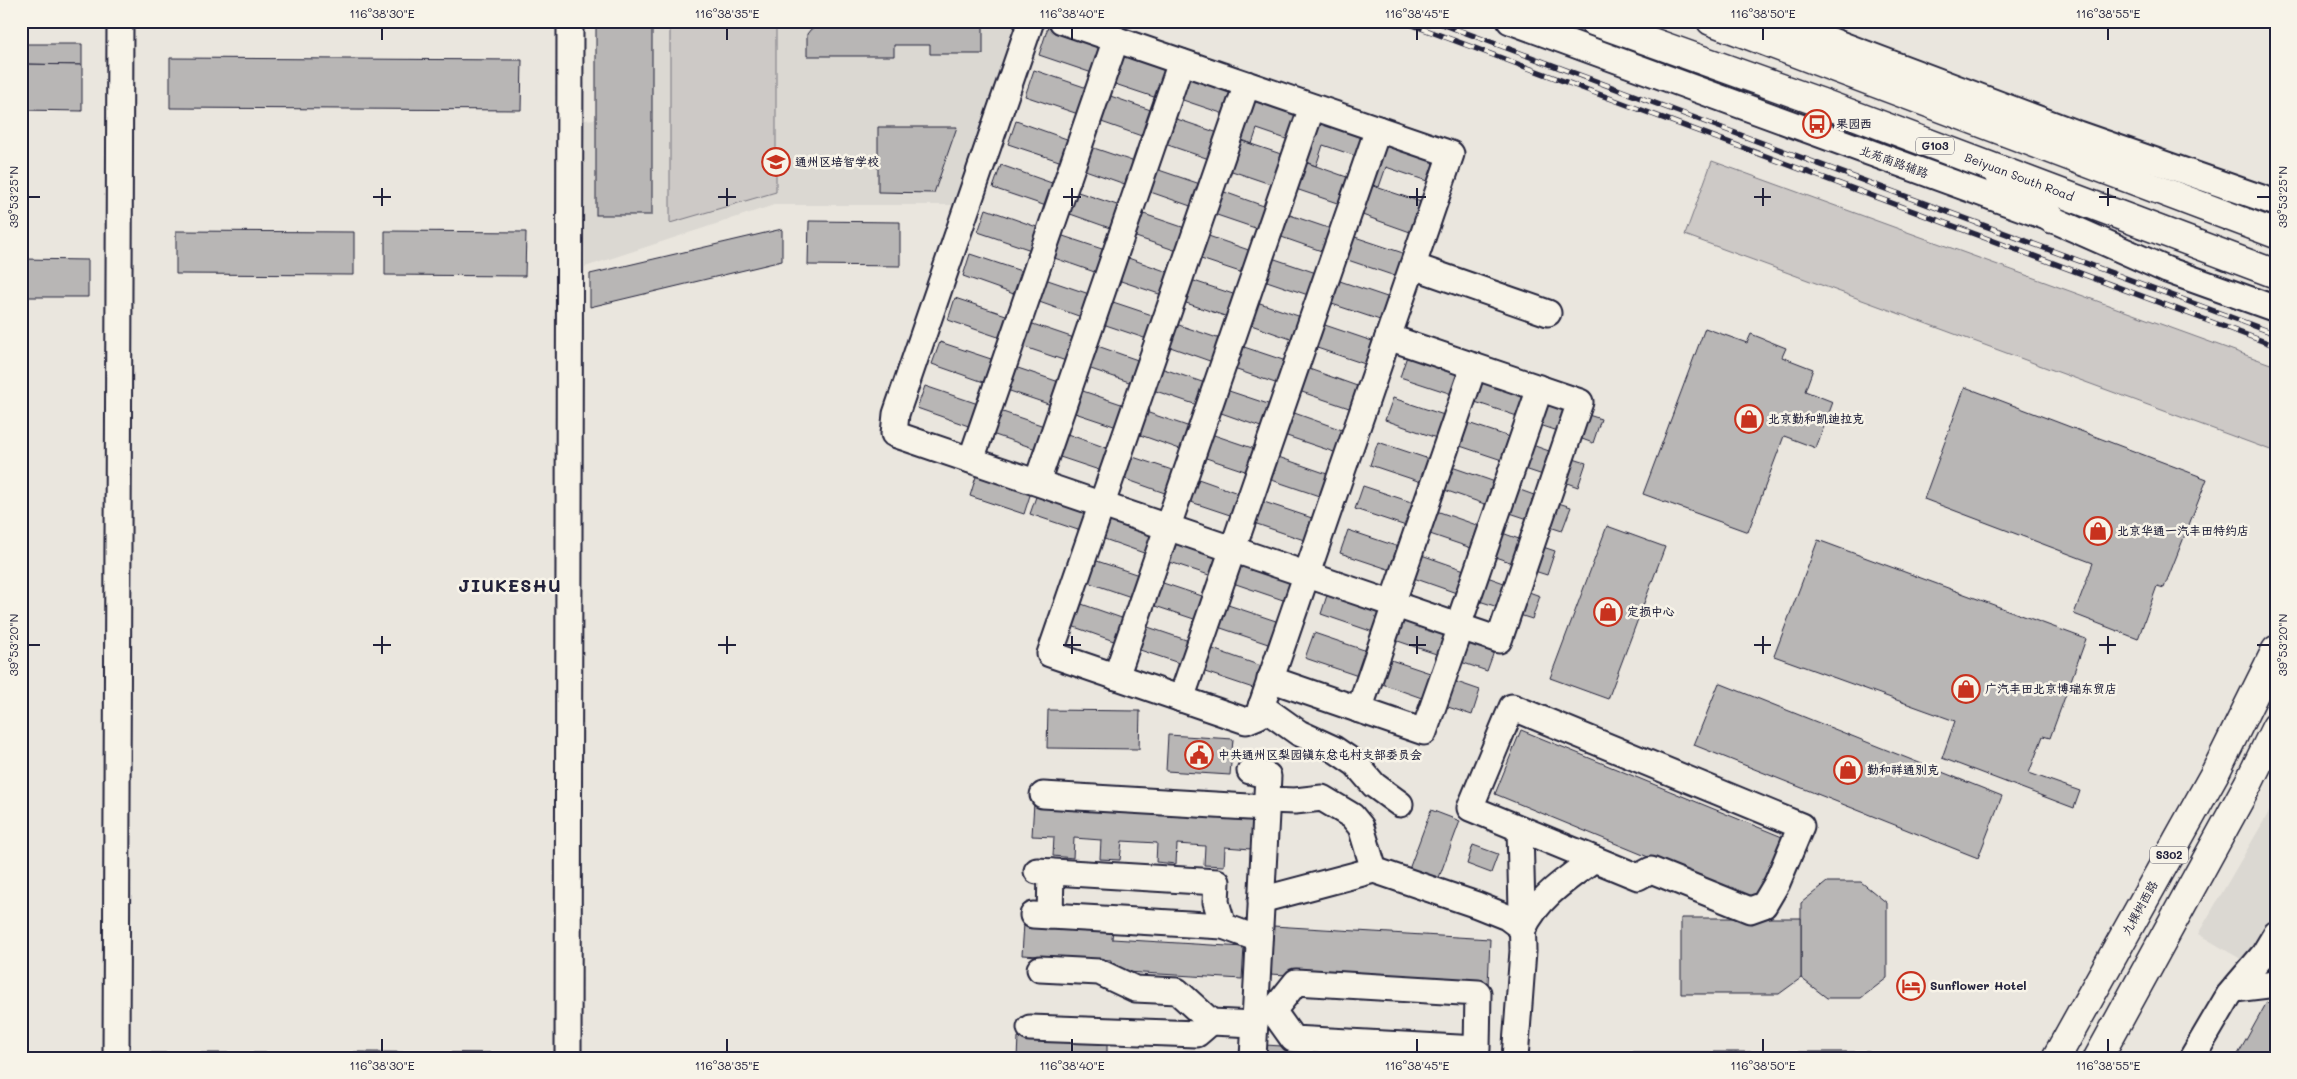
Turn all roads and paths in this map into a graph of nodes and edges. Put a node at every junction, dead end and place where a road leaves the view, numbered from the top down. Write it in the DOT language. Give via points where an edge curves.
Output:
graph roads {
  1 [pos="120,21"];
  2 [pos="570,21"];
  3 [pos="1030,21"];
  4 [pos="1062,21"];
  5 [pos="1510,21"];
  6 [pos="1593,21"];
  7 [pos="1711,21"];
  8 [pos="1779,21"];
  9 [pos="1116,39"];
  10 [pos="1181,62"];
  11 [pos="1246,84"];
  12 [pos="1312,106"];
  13 [pos="1378,129"];
  14 [pos="1980,163"];
  15 [pos="2276,203"];
  16 [pos="2052,219"];
  17 [pos="2276,234"];
  18 [pos="1413,266"];
  19 [pos="2276,274"];
  20 [pos="2276,309"];
  21 [pos="1548,313"];
  22 [pos="1388,337"];
  23 [pos="1474,366"];
  24 [pos="1540,388"];
  25 [pos="971,460"];
  26 [pos="1036,482"];
  27 [pos="1102,505"];
  28 [pos="1168,527"];
  29 [pos="1233,549"];
  30 [pos="1307,574"];
  31 [pos="1394,604"];
  32 [pos="1459,626"];
  33 [pos="2276,650"];
  34 [pos="1116,677"];
  35 [pos="1270,680"];
  36 [pos="1182,699"];
  37 [pos="1261,706"];
  38 [pos="1359,710"];
  39 [pos="2276,727"];
  40 [pos="1250,771"];
  41 [pos="1043,795"];
  42 [pos="1267,804"];
  43 [pos="1400,804"];
  44 [pos="1520,829"];
  45 [pos="1594,859"];
  46 [pos="1374,870"];
  47 [pos="1261,900"];
  48 [pos="1223,926"];
  49 [pos="1523,928"];
  50 [pos="1259,937"];
  51 [pos="2270,944"];
  52 [pos="1040,969"];
  53 [pos="2276,984"];
  54 [pos="2235,989"];
  55 [pos="1261,1015"];
  56 [pos="1210,1022"];
  57 [pos="1030,1028"];
  58 [pos="116,1058"];
  59 [pos="568,1058"];
  60 [pos="1253,1058"];
  61 [pos="1515,1058"];
  62 [pos="2056,1058"];
  63 [pos="2098,1058"];
  64 [pos="2192,1058"];
  1 -- 58 [label="street"];
  2 -- 59 [label="street"];
  3 -- 25 [label="street" via="896,414 894,434"];
  4 -- 9 [label="street"];
  5 -- 16 [label="street, 北苑南路辅路"];
  6 -- 14 [label="main road, Beiyuan South Road / G103"];
  7 -- 17 [label="main road"];
  8 -- 15 [label="street" via="2078,134"];
  9 -- 10 [label="street"];
  9 -- 25 [label="street"];
  10 -- 11 [label="street"];
  10 -- 26 [label="street"];
  11 -- 12 [label="street"];
  11 -- 27 [label="street"];
  12 -- 13 [label="street"];
  12 -- 28 [label="street"];
  13 -- 18 [label="street" via="1451,154"];
  13 -- 29 [label="street"];
  14 -- 16 [label="main road"];
  14 -- 19 [label="main road, Beiyuan South Road / G103"];
  16 -- 20 [label="street, 北苑南路辅路" via="2167,270"];
  18 -- 21 [label="street"];
  18 -- 22 [label="street"];
  22 -- 23 [label="street"];
  22 -- 30 [label="street"];
  23 -- 24 [label="street"];
  23 -- 31 [label="street"];
  24 -- 32 [label="street"];
  24 -- 32 [label="street" via="1580,402 1498,640"];
  25 -- 26 [label="street"];
  26 -- 27 [label="street"];
  27 -- 28 [label="street"];
  27 -- 34 [label="street" via="1050,654"];
  28 -- 29 [label="street"];
  28 -- 34 [label="street"];
  29 -- 30 [label="street"];
  29 -- 36 [label="street"];
  30 -- 31 [label="street"];
  30 -- 35 [label="street"];
  31 -- 32 [label="street"];
  31 -- 38 [label="street"];
  32 -- 38 [label="street" via="1424,732"];
  33 -- 62 [label="main road, 九棵树西路 / S302" via="2216,771"];
  34 -- 36 [label="street"];
  35 -- 37 [label="street"];
  35 -- 38 [label="street"];
  36 -- 37 [label="street" via="1246,721 1258,716"];
  37 -- 43 [label="street" via="1299,733 1334,749 1356,764 1374,785"];
  39 -- 63 [label="main road, S302"];
  40 -- 42 [label="street" via="1268,776"];
  41 -- 42 [label="street"];
  42 -- 46 [label="street" via="1322,798 1352,816 1361,827"];
  42 -- 47 [label="street"];
  44 -- 45 [label="street"];
  44 -- 45 [label="street" via="1470,808 1512,707 1801,826 1764,905 1750,910 1651,870 1638,877"];
  44 -- 49 [label="street"];
  45 -- 49 [label="street" via="1549,893 1531,912"];
  46 -- 47 [label="street"];
  46 -- 49 [label="street" via="1477,905 1507,917"];
  47 -- 50 [label="street"];
  48 -- 48 [label="street" via="1216,902 1217,882 1044,872 1042,915"];
  48 -- 50 [label="street"];
  49 -- 61 [label="street"];
  50 -- 55 [label="street"];
  51 -- 54 [label="street"];
  52 -- 56 [label="street" via="1099,972 1136,989 1178,991"];
  53 -- 54 [label="street"];
  54 -- 64 [label="street"];
  55 -- 55 [label="street" via="1293,1039 1477,1049 1478,993 1296,982"];
  55 -- 56 [label="street"];
  55 -- 60 [label="street"];
  56 -- 57 [label="street" via="1197,1034"];
}
